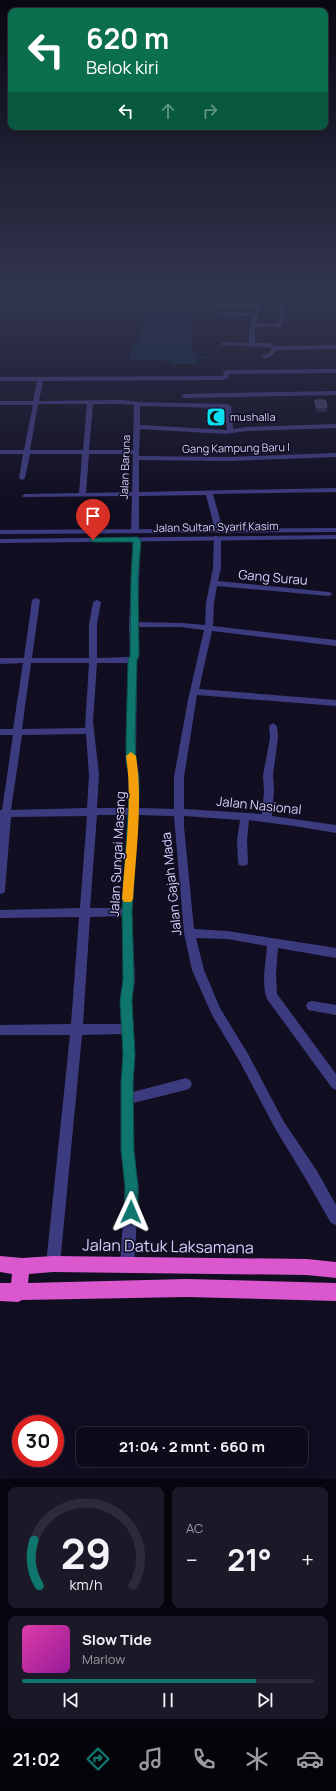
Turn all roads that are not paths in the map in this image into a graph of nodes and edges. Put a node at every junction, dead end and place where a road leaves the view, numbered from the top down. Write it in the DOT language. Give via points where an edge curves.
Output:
graph roads {
  1 [pos="336,371"];
  2 [pos="0,379"];
  3 [pos="40,380"];
  4 [pos="336,393"];
  5 [pos="184,396"];
  6 [pos="90,402"];
  7 [pos="0,403"];
  8 [pos="35,403"];
  9 [pos="137,404"];
  10 [pos="336,426"];
  11 [pos="136,427"];
  12 [pos="230,431"];
  13 [pos="0,452"];
  14 [pos="26,452"];
  15 [pos="85,452"];
  16 [pos="136,455"];
  17 [pos="336,455"];
  18 [pos="22,478"];
  19 [pos="336,490"];
  20 [pos="209,493"];
  21 [pos="134,494"];
  22 [pos="82,495"];
  23 [pos="24,496"];
  24 [pos="336,530"];
  25 [pos="0,532"];
  26 [pos="218,534"];
  27 [pos="136,535"];
  28 [pos="336,538"];
  29 [pos="0,541"];
  30 [pos="214,583"];
  31 [pos="329,594"];
  32 [pos="36,600"];
  33 [pos="96,602"];
  34 [pos="133,624"];
  35 [pos="208,629"];
  36 [pos="336,642"];
  37 [pos="27,660"];
  38 [pos="93,660"];
  39 [pos="133,660"];
  40 [pos="0,661"];
  41 [pos="195,692"];
  42 [pos="336,703"];
  43 [pos="273,726"];
  44 [pos="90,731"];
  45 [pos="0,732"];
  46 [pos="17,732"];
  47 [pos="133,812"];
  48 [pos="179,812"];
  49 [pos="92,813"];
  50 [pos="3,814"];
  51 [pos="245,817"];
  52 [pos="267,819"];
  53 [pos="336,828"];
  54 [pos="243,862"];
  55 [pos="0,890"];
  56 [pos="85,912"];
  57 [pos="127,912"];
  58 [pos="0,914"];
  59 [pos="189,933"];
  60 [pos="273,944"];
  61 [pos="336,953"];
  62 [pos="312,1006"];
  63 [pos="336,1010"];
  64 [pos="75,1029"];
  65 [pos="128,1029"];
  66 [pos="0,1030"];
  67 [pos="186,1084"];
  68 [pos="336,1084"];
  69 [pos="127,1099"];
  70 [pos="336,1218"];
  71 [pos="0,1264"];
  72 [pos="53,1264"];
  73 [pos="22,1266"];
  74 [pos="127,1266"];
  75 [pos="336,1270"];
  76 [pos="0,1292"];
  77 [pos="336,1292"];
  78 [pos="18,1293"];
  1 -- 3 [label="street" via="226,372 227,377 221,378"];
  2 -- 3 [label="street"];
  3 -- 8 [label="street"];
  4 -- 5 [label="street"];
  6 -- 8 [label="street"];
  6 -- 9 [label="street"];
  6 -- 15 [label="street"];
  7 -- 8 [label="street"];
  8 -- 14 [label="street"];
  9 -- 11 [label="street, Jalan Baruna"];
  9 -- 12 [label="street" via="228,406"];
  10 -- 12 [label="street"];
  11 -- 12 [label="street"];
  11 -- 16 [label="street, Jalan Baruna"];
  13 -- 14 [label="street, Gang Kampung Baru I"];
  14 -- 15 [label="street, Gang Kampung Baru I"];
  14 -- 18 [label="street"];
  15 -- 16 [label="street, Gang Kampung Baru I"];
  15 -- 22 [label="street"];
  16 -- 17 [label="street, Gang Kampung Baru I" via="235,459"];
  16 -- 21 [label="street, Jalan Baruna"];
  19 -- 20 [label="street"];
  20 -- 21 [label="street"];
  20 -- 26 [label="street, Jalan Gajah Mada"];
  21 -- 22 [label="street"];
  21 -- 27 [label="street, Jalan Baruna"];
  22 -- 23 [label="street"];
  24 -- 26 [label="street, Jalan Sultan Syarif Kasim"];
  25 -- 27 [label="street, Jalan Sultan Syarif Kasim"];
  26 -- 27 [label="street, Jalan Sultan Syarif Kasim"];
  26 -- 28 [label="street, Jalan Sultan Syarif Kasim"];
  26 -- 30 [label="street, Jalan Gajah Mada"];
  27 -- 29 [label="street, Jalan Sultan Syarif Kasim"];
  27 -- 34 [label="street, Jalan Sungai Masang"];
  30 -- 31 [label="street, Gang Surau"];
  30 -- 35 [label="street, Jalan Gajah Mada"];
  32 -- 37 [label="street"];
  33 -- 38 [label="street"];
  34 -- 35 [label="street" via="181,625"];
  34 -- 39 [label="street, Jalan Sungai Masang"];
  35 -- 36 [label="street"];
  35 -- 41 [label="street, Jalan Gajah Mada"];
  37 -- 38 [label="street"];
  37 -- 40 [label="street"];
  37 -- 46 [label="street"];
  38 -- 39 [label="street"];
  38 -- 44 [label="street"];
  39 -- 47 [label="street, Jalan Sungai Masang"];
  41 -- 42 [label="street"];
  41 -- 48 [label="street, Jalan Gajah Mada" via="179,776"];
  43 -- 52 [label="street"];
  44 -- 46 [label="street"];
  44 -- 49 [label="street" via="94,775"];
  45 -- 46 [label="street"];
  46 -- 50 [label="street"];
  47 -- 48 [label="street, Jalan Nasional"];
  47 -- 49 [label="street, Jalan Nasional"];
  47 -- 57 [label="street, Jalan Sungai Masang"];
  48 -- 51 [label="street, Jalan Nasional"];
  48 -- 59 [label="street, Jalan Gajah Mada" via="181,861"];
  49 -- 50 [label="street, Jalan Nasional"];
  49 -- 56 [label="street"];
  50 -- 55 [label="street"];
  51 -- 52 [label="street, Jalan Nasional"];
  51 -- 54 [label="street"];
  52 -- 53 [label="street, Jalan Nasional"];
  56 -- 57 [label="street"];
  56 -- 58 [label="street"];
  56 -- 64 [label="street"];
  57 -- 65 [label="street, Jalan Sungai Masang"];
  59 -- 60 [label="street" via="227,935"];
  59 -- 70 [label="street, Jalan Gajah Mada" via="198,970 216,1011 280,1126"];
  60 -- 61 [label="street"];
  60 -- 68 [label="street" via="271,995"];
  62 -- 63 [label="street"];
  64 -- 65 [label="street"];
  64 -- 66 [label="street"];
  64 -- 72 [label="street"];
  65 -- 69 [label="street, Jalan Sungai Masang"];
  67 -- 69 [label="street"];
  69 -- 74 [label="street, Jalan Sungai Masang" via="127,1150 132,1187"];
  71 -- 73 [label="highway, Jalan Datuk Laksamana"];
  72 -- 73 [label="highway, Jalan Datuk Laksamana"];
  72 -- 74 [label="highway, Jalan Datuk Laksamana"];
  73 -- 78 [label="highway"];
  74 -- 75 [label="highway, Jalan Datuk Laksamana" via="307,1267"];
  76 -- 78 [label="highway"];
  77 -- 78 [label="highway" via="187,1288"];
}
